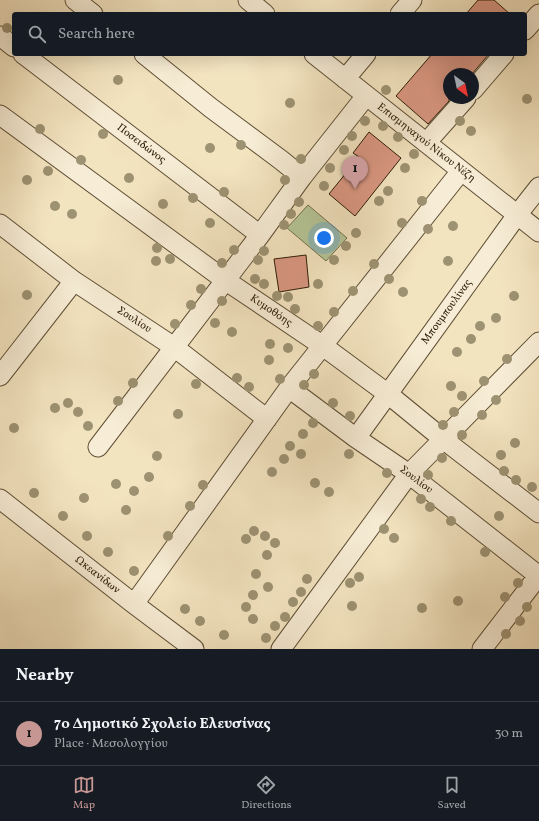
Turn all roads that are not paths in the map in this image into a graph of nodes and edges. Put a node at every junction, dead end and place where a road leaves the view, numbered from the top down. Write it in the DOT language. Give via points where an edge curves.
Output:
graph roads {
  1 [pos="75,0"];
  2 [pos="248,0"];
  3 [pos="412,0"];
  4 [pos="90,12"];
  5 [pos="263,12"];
  6 [pos="402,12"];
  7 [pos="539,14"];
  8 [pos="527,28"];
  9 [pos="0,36"];
  10 [pos="12,45"];
  11 [pos="26,56"];
  12 [pos="146,56"];
  13 [pos="316,56"];
  14 [pos="364,56"];
  15 [pos="502,56"];
  16 [pos="344,79"];
  17 [pos="479,83"];
  18 [pos="366,96"];
  19 [pos="461,104"];
  20 [pos="0,115"];
  21 [pos="426,143"];
  22 [pos="461,171"];
  23 [pos="302,177"];
  24 [pos="539,187"];
  25 [pos="517,215"];
  26 [pos="0,224"];
  27 [pos="539,232"];
  28 [pos="260,235"];
  29 [pos="226,280"];
  30 [pos="74,281"];
  31 [pos="539,342"];
  32 [pos="323,346"];
  33 [pos="174,347"];
  34 [pos="0,376"];
  35 [pos="289,388"];
  36 [pos="388,394"];
  37 [pos="267,419"];
  38 [pos="356,438"];
  39 [pos="443,439"];
  40 [pos="98,447"];
  41 [pos="409,474"];
  42 [pos="0,499"];
  43 [pos="539,513"];
  44 [pos="539,576"];
  45 [pos="134,604"];
  46 [pos="194,649"];
  47 [pos="281,649"];
  48 [pos="482,649"];
  1 -- 4 [label="street"];
  2 -- 5 [label="street"];
  3 -- 6 [label="street"];
  7 -- 8 [label="street"];
  9 -- 10 [label="street"];
  11 -- 28 [label="street, Ποσειδώνος"];
  12 -- 23 [label="street"];
  13 -- 16 [label="street, Επισμηναγού Νίκου Νέζη"];
  14 -- 16 [label="street"];
  15 -- 17 [label="street"];
  16 -- 18 [label="street, Επισμηναγού Νίκου Νέζη"];
  18 -- 21 [label="street, Επισμηναγού Νίκου Νέζη"];
  18 -- 23 [label="street"];
  19 -- 21 [label="street"];
  20 -- 29 [label="street, Κυμοθόης"];
  21 -- 22 [label="street, Επισμηναγού Νίκου Νέζη"];
  22 -- 25 [label="street, Επισμηναγού Νίκου Νέζη"];
  22 -- 32 [label="street"];
  23 -- 28 [label="street"];
  24 -- 25 [label="street, Μπουμπουλίνας"];
  25 -- 27 [label="street, Επισμηναγού Νίκου Νέζη"];
  25 -- 36 [label="street, Μπουμπουλίνας"];
  26 -- 30 [label="street, Σουλίου"];
  28 -- 29 [label="street"];
  29 -- 32 [label="street, Κυμοθόης"];
  29 -- 33 [label="street"];
  30 -- 33 [label="street, Σουλίου"];
  30 -- 34 [label="street"];
  31 -- 39 [label="street"];
  32 -- 35 [label="street"];
  32 -- 36 [label="street, Κυμοθόης"];
  33 -- 37 [label="street, Σουλίου"];
  33 -- 40 [label="street"];
  35 -- 37 [label="street"];
  35 -- 38 [label="street, Σουλίου"];
  36 -- 38 [label="street, Μπουμπουλίνας"];
  36 -- 39 [label="street, Κυμοθόης"];
  37 -- 45 [label="street"];
  38 -- 41 [label="street, Σουλίου"];
  39 -- 41 [label="street"];
  39 -- 43 [label="street, Κυμοθόης"];
  41 -- 44 [label="street, Σουλίου"];
  41 -- 47 [label="street"];
  42 -- 45 [label="street, Ωκεανίδων"];
  44 -- 48 [label="street"];
  45 -- 46 [label="street, Ωκεανίδων"];
}
